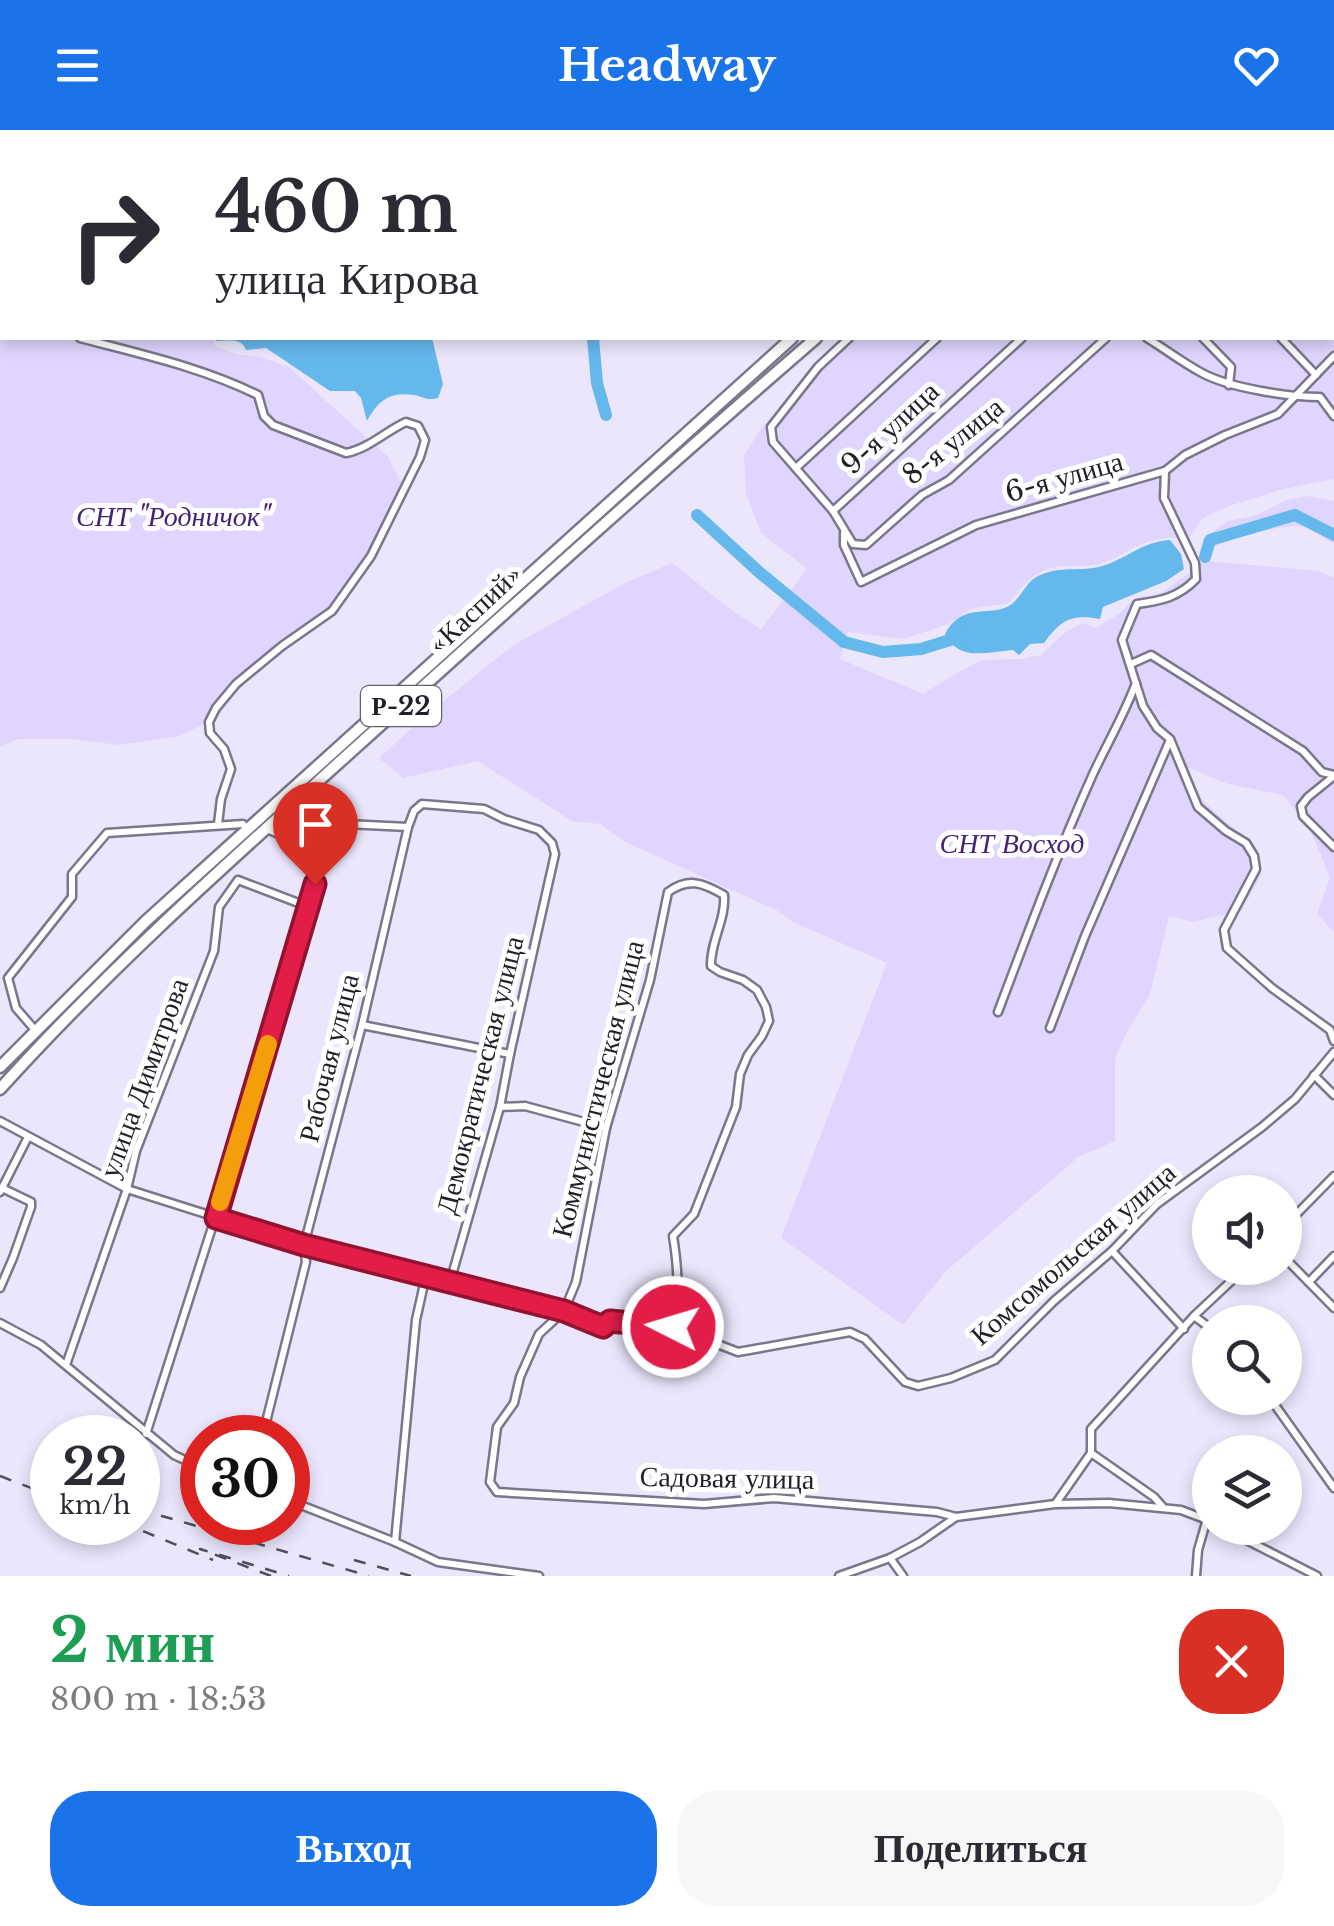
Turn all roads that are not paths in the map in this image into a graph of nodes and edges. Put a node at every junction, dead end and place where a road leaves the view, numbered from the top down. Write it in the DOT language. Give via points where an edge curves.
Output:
graph roads {
  1 [pos="88,340"];
  2 [pos="790,340"];
  3 [pos="814,340"];
  4 [pos="847,340"];
  5 [pos="935,340"];
  6 [pos="1020,340"];
  7 [pos="1104,340"];
  8 [pos="1151,340"];
  9 [pos="1206,340"];
  10 [pos="1283,340"];
  11 [pos="1334,356"];
  12 [pos="1316,375"];
  13 [pos="1229,384"];
  14 [pos="1296,397"];
  15 [pos="1334,416"];
  16 [pos="796,468"];
  17 [pos="1165,471"];
  18 [pos="833,511"];
  19 [pos="844,532"];
  20 [pos="1130,664"];
  21 [pos="1136,682"];
  22 [pos="1170,739"];
  23 [pos="1334,776"];
  24 [pos="218,824"];
  25 [pos="253,825"];
  26 [pos="338,826"];
  27 [pos="408,828"];
  28 [pos="1334,847"];
  29 [pos="309,907"];
  30 [pos="998,1012"];
  31 [pos="362,1026"];
  32 [pos="1050,1028"];
  33 [pos="35,1030"];
  34 [pos="1334,1041"];
  35 [pos="1334,1052"];
  36 [pos="510,1054"];
  37 [pos="0,1067"];
  38 [pos="1314,1075"];
  39 [pos="0,1089"];
  40 [pos="1334,1096"];
  41 [pos="500,1107"];
  42 [pos="0,1121"];
  43 [pos="606,1128"];
  44 [pos="28,1137"];
  45 [pos="1334,1176"];
  46 [pos="127,1189"];
  47 [pos="1,1190"];
  48 [pos="1302,1209"];
  49 [pos="216,1218"];
  50 [pos="304,1245"];
  51 [pos="1112,1251"];
  52 [pos="1334,1256"];
  53 [pos="1302,1274"];
  54 [pos="426,1275"];
  55 [pos="450,1282"];
  56 [pos="1310,1282"];
  57 [pos="1227,1285"];
  58 [pos="0,1288"];
  59 [pos="1206,1305"];
  60 [pos="1334,1308"];
  61 [pos="564,1311"];
  62 [pos="1192,1319"];
  63 [pos="0,1323"];
  64 [pos="673,1327"];
  65 [pos="1184,1329"];
  66 [pos="66,1365"];
  67 [pos="124,1415"];
  68 [pos="152,1415"];
  69 [pos="268,1415"];
  70 [pos="1282,1415"];
  71 [pos="1091,1453"];
  72 [pos="1334,1488"];
  73 [pos="496,1492"];
  74 [pos="1055,1504"];
  75 [pos="1163,1506"];
  76 [pos="310,1509"];
  77 [pos="1192,1514"];
  78 [pos="956,1517"];
  79 [pos="395,1542"];
  80 [pos="1200,1545"];
  81 [pos="1256,1545"];
  82 [pos="890,1558"];
  83 [pos="540,1576"];
  84 [pos="839,1576"];
  85 [pos="903,1576"];
  86 [pos="1196,1576"];
  87 [pos="1317,1576"];
  1 -- 24 [label="street" via="236,384 258,395 273,426 346,453 406,422 418,426 426,440 371,556 332,611 236,684 216,708 210,733 231,768"];
  2 -- 25 [label="highway, «Каспий» / Р-22"];
  3 -- 25 [label="highway, «Каспий» / Р-22"];
  4 -- 16 [label="street" via="771,427 772,442"];
  5 -- 16 [label="street"];
  6 -- 18 [label="street, 9-я улица"];
  7 -- 19 [label="street, 8-я улица" via="866,545 853,544"];
  8 -- 13 [label="street"];
  9 -- 13 [label="street" via="1231,367"];
  10 -- 12 [label="street"];
  11 -- 12 [label="street, 6-я улица"];
  12 -- 14 [label="street, 6-я улица"];
  13 -- 14 [label="street"];
  14 -- 15 [label="street" via="1320,397"];
  14 -- 17 [label="street, 6-я улица" via="1278,414 1185,455"];
  16 -- 18 [label="street"];
  17 -- 19 [label="street, 6-я улица" via="976,525 861,582"];
  17 -- 20 [label="street" via="1164,498 1198,572 1185,591 1137,604 1122,640"];
  18 -- 19 [label="street"];
  20 -- 21 [label="street"];
  20 -- 23 [label="street" via="1150,655"];
  21 -- 22 [label="street" via="1157,728"];
  21 -- 30 [label="street"];
  22 -- 32 [label="street"];
  22 -- 34 [label="street" via="1198,807 1254,856 1256,869 1224,930 1227,948 1330,1030"];
  23 -- 28 [label="street" via="1301,806"];
  24 -- 25 [label="street"];
  24 -- 33 [label="street" via="107,833 72,874 72,897 62,912 8,978 16,1008"];
  25 -- 26 [label="street" via="283,836"];
  25 -- 33 [label="highway, «Каспий» / Р-22"];
  25 -- 39 [label="highway, «Каспий» / Р-22"];
  26 -- 27 [label="street"];
  26 -- 29 [label="street"];
  27 -- 31 [label="street, Рабочая улица"];
  27 -- 36 [label="street, Демократическая улица" via="422,804 484,809 539,830 552,842 551,878"];
  29 -- 46 [label="street, улица Димитрова" via="238,880 219,907 214,951"];
  29 -- 49 [label="street"];
  31 -- 36 [label="street"];
  31 -- 50 [label="street, Рабочая улица"];
  33 -- 37 [label="highway, «Каспий» / Р-22"];
  35 -- 38 [label="street, Комсомольская улица"];
  36 -- 41 [label="street, Демократическая улица"];
  38 -- 40 [label="street"];
  38 -- 51 [label="street, Комсомольская улица" via="1295,1100 1158,1204"];
  41 -- 43 [label="street" via="524,1106"];
  41 -- 55 [label="street, Демократическая улица"];
  42 -- 44 [label="street"];
  43 -- 61 [label="street, Коммунистическая улица" via="576,1282"];
  43 -- 64 [label="street, Коммунистическая улица" via="668,892 690,882 706,884 724,895 725,907 711,966 758,990 768,1021 740,1074 736,1107 694,1214 673,1236"];
  44 -- 46 [label="street"];
  44 -- 47 [label="street"];
  45 -- 48 [label="street"];
  46 -- 49 [label="street"];
  46 -- 66 [label="street, улица Димитрова"];
  47 -- 58 [label="street" via="24,1196 31,1207"];
  49 -- 50 [label="street"];
  49 -- 68 [label="street"];
  50 -- 54 [label="street"];
  50 -- 69 [label="street, Рабочая улица" via="306,1262"];
  51 -- 64 [label="street, Комсомольская улица" via="994,1360 918,1386 850,1332 738,1352"];
  51 -- 65 [label="street"];
  52 -- 56 [label="street"];
  53 -- 56 [label="street"];
  54 -- 55 [label="street"];
  54 -- 79 [label="street"];
  55 -- 61 [label="street"];
  56 -- 60 [label="street"];
  57 -- 59 [label="street"];
  61 -- 64 [label="street" via="603,1327 610,1321"];
  61 -- 73 [label="street, Коммунистическая улица" via="539,1334 514,1403 497,1427 490,1482"];
  62 -- 65 [label="street"];
  63 -- 66 [label="street"];
  65 -- 71 [label="street" via="1091,1429"];
  66 -- 67 [label="street"];
  70 -- 72 [label="street"];
  71 -- 74 [label="street"];
  71 -- 75 [label="street"];
  73 -- 78 [label="street, Садовая улица" via="704,1504 774,1498"];
  74 -- 75 [label="street"];
  74 -- 78 [label="street"];
  75 -- 77 [label="street"];
  76 -- 79 [label="street"];
  78 -- 82 [label="street"];
  79 -- 83 [label="street" via="438,1562"];
  80 -- 86 [label="street"];
  81 -- 87 [label="street"];
  82 -- 84 [label="street"];
  82 -- 85 [label="street"];
}
